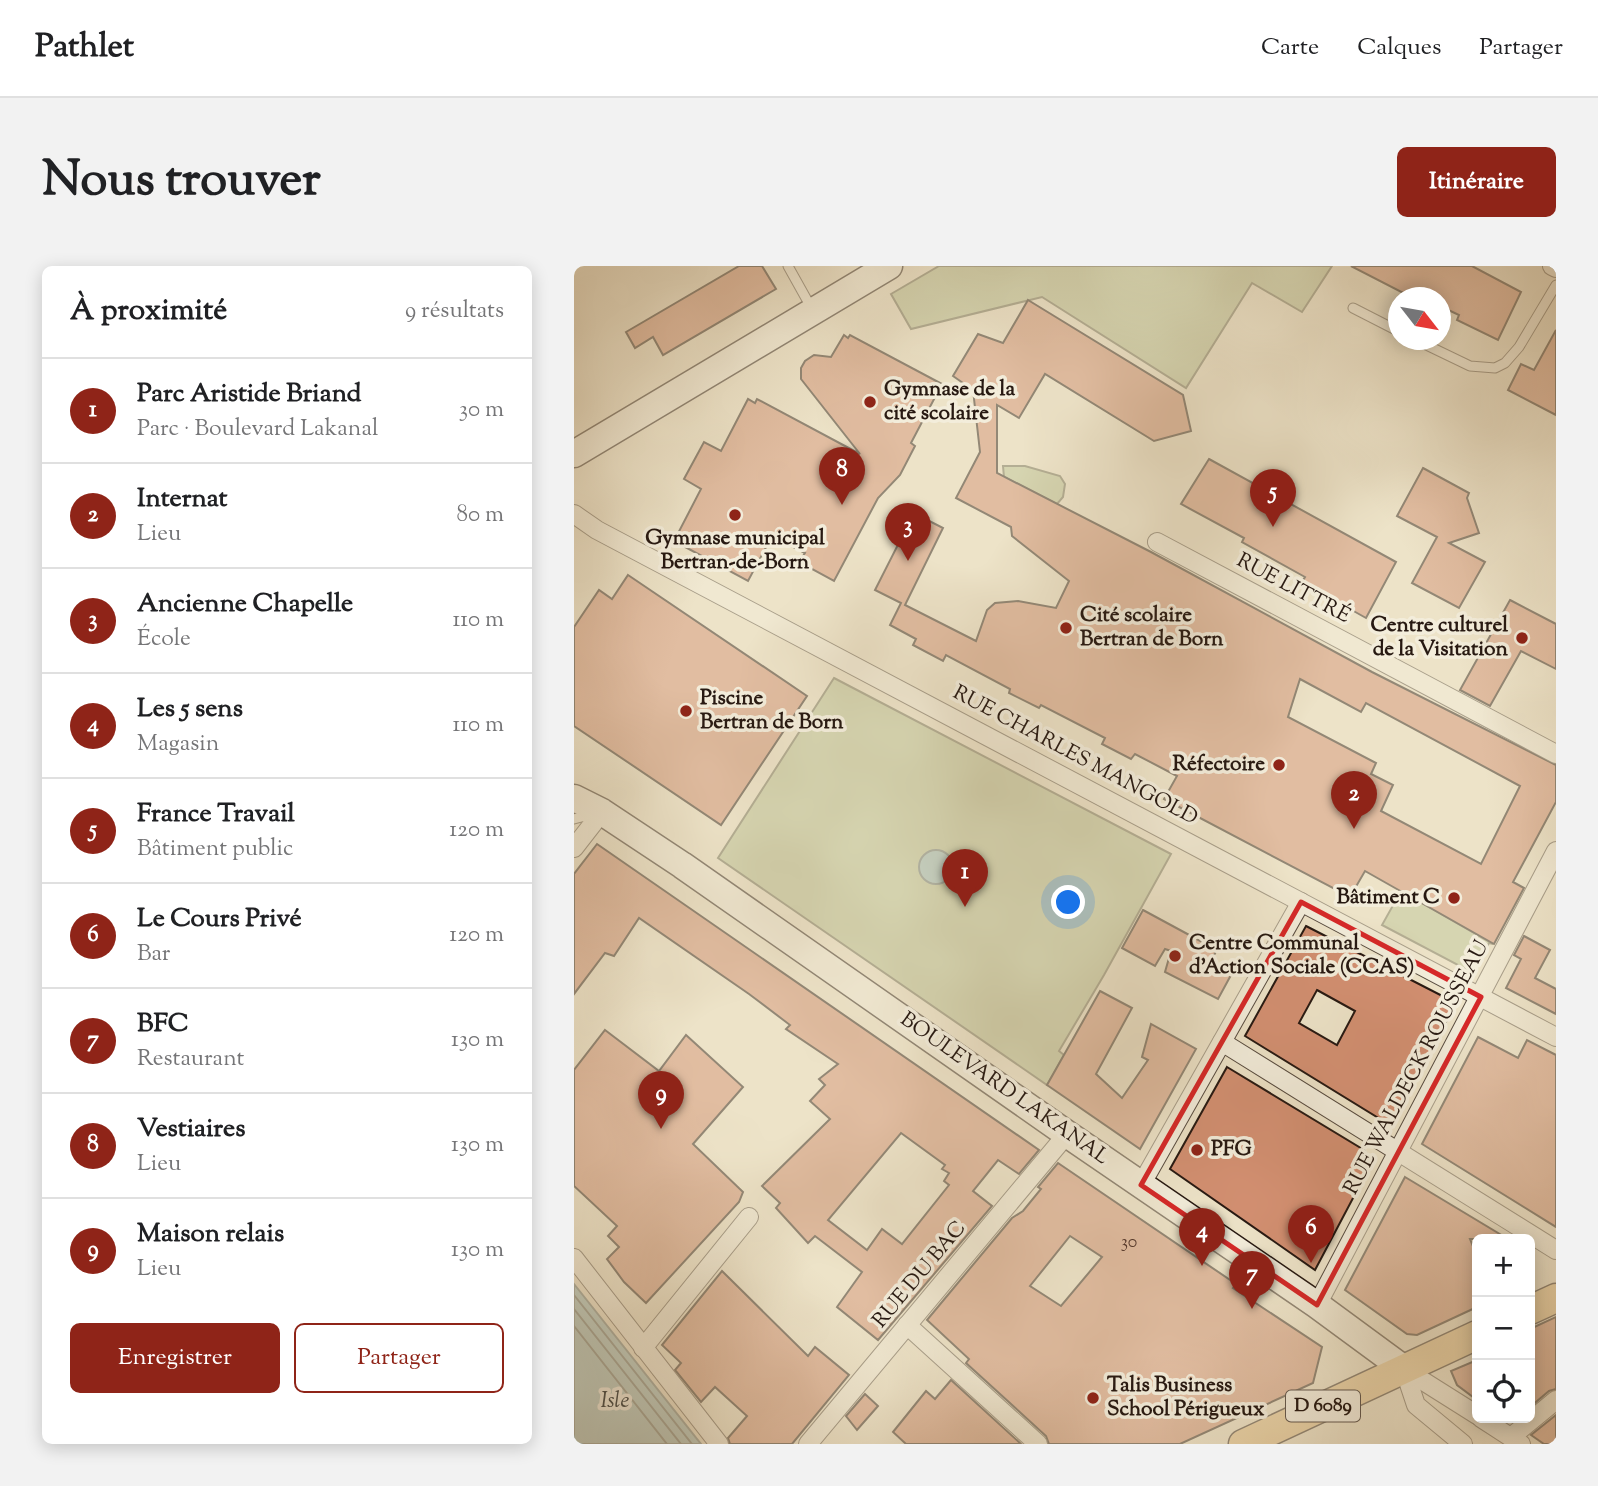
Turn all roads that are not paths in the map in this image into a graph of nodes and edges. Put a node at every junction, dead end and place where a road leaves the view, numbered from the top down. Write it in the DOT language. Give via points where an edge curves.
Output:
graph roads {
  1 [pos="788,266"];
  2 [pos="888,266"];
  3 [pos="1556,285"];
  4 [pos="1353,308"];
  5 [pos="813,310"];
  6 [pos="1388,326"];
  7 [pos="1437,350"];
  8 [pos="574,454"];
  9 [pos="574,514"];
  10 [pos="1157,542"];
  11 [pos="1556,754"];
  12 [pos="574,782"];
  13 [pos="574,798"];
  14 [pos="602,812"];
  15 [pos="574,819"];
  16 [pos="574,848"];
  17 [pos="1556,851"];
  18 [pos="1301,902"];
  19 [pos="1481,997"];
  20 [pos="1556,1037"];
  21 [pos="1222,1042"];
  22 [pos="1067,1134"];
  23 [pos="1398,1152"];
  24 [pos="1141,1185"];
  25 [pos="749,1217"];
  26 [pos="1556,1250"];
  27 [pos="574,1258"];
  28 [pos="1556,1298"];
  29 [pos="1317,1305"];
  30 [pos="1535,1308"];
  31 [pos="907,1325"];
  32 [pos="1472,1337"];
  33 [pos="643,1348"];
  34 [pos="1404,1369"];
  35 [pos="1556,1400"];
  36 [pos="1472,1412"];
  37 [pos="1489,1423"];
  38 [pos="1516,1441"];
  39 [pos="719,1444"];
  40 [pos="808,1444"];
  41 [pos="1038,1444"];
  42 [pos="1243,1444"];
  43 [pos="1464,1444"];
  1 -- 5 [label="lane"];
  2 -- 5 [label="main road"];
  3 -- 7 [label="lane" via="1506,363 1495,368 1470,366"];
  4 -- 6 [label="lane"];
  5 -- 8 [label="main road"];
  9 -- 18 [label="street, RUE CHARLES MANGOLD"];
  10 -- 11 [label="street, RUE LITTRÉ"];
  12 -- 14 [label="main road, BOULEVARD LAKANAL"];
  13 -- 14 [label="main road, BOULEVARD LAKANAL"];
  14 -- 15 [label="lane"];
  14 -- 16 [label="street"];
  14 -- 22 [label="main road, BOULEVARD LAKANAL"];
  17 -- 19 [label="street, RUE WALDECK ROUSSEAU"];
  18 -- 19 [label="street, RUE CHARLES MANGOLD"];
  18 -- 21 [label="street"];
  19 -- 20 [label="street, RUE CHARLES MANGOLD"];
  19 -- 23 [label="street, RUE WALDECK ROUSSEAU"];
  21 -- 23 [label="street"];
  21 -- 24 [label="street"];
  22 -- 24 [label="main road, BOULEVARD LAKANAL"];
  22 -- 31 [label="street, RUE DU BAC"];
  23 -- 26 [label="street"];
  23 -- 29 [label="street, RUE WALDECK ROUSSEAU"];
  24 -- 29 [label="main road, BOULEVARD LAKANAL"];
  25 -- 33 [label="street"];
  27 -- 33 [label="street"];
  28 -- 30 [label="main road"];
  29 -- 34 [label="main road, BOULEVARD LAKANAL"];
  31 -- 40 [label="street, RUE DU BAC"];
  31 -- 41 [label="street"];
  32 -- 34 [label="main road, D 6089"];
  33 -- 39 [label="street"];
  34 -- 36 [label="street"];
  34 -- 42 [label="main road, D 6089"];
  34 -- 43 [label="street" via="1416,1405"];
  35 -- 38 [label="street"];
  37 -- 38 [label="street"];
}
